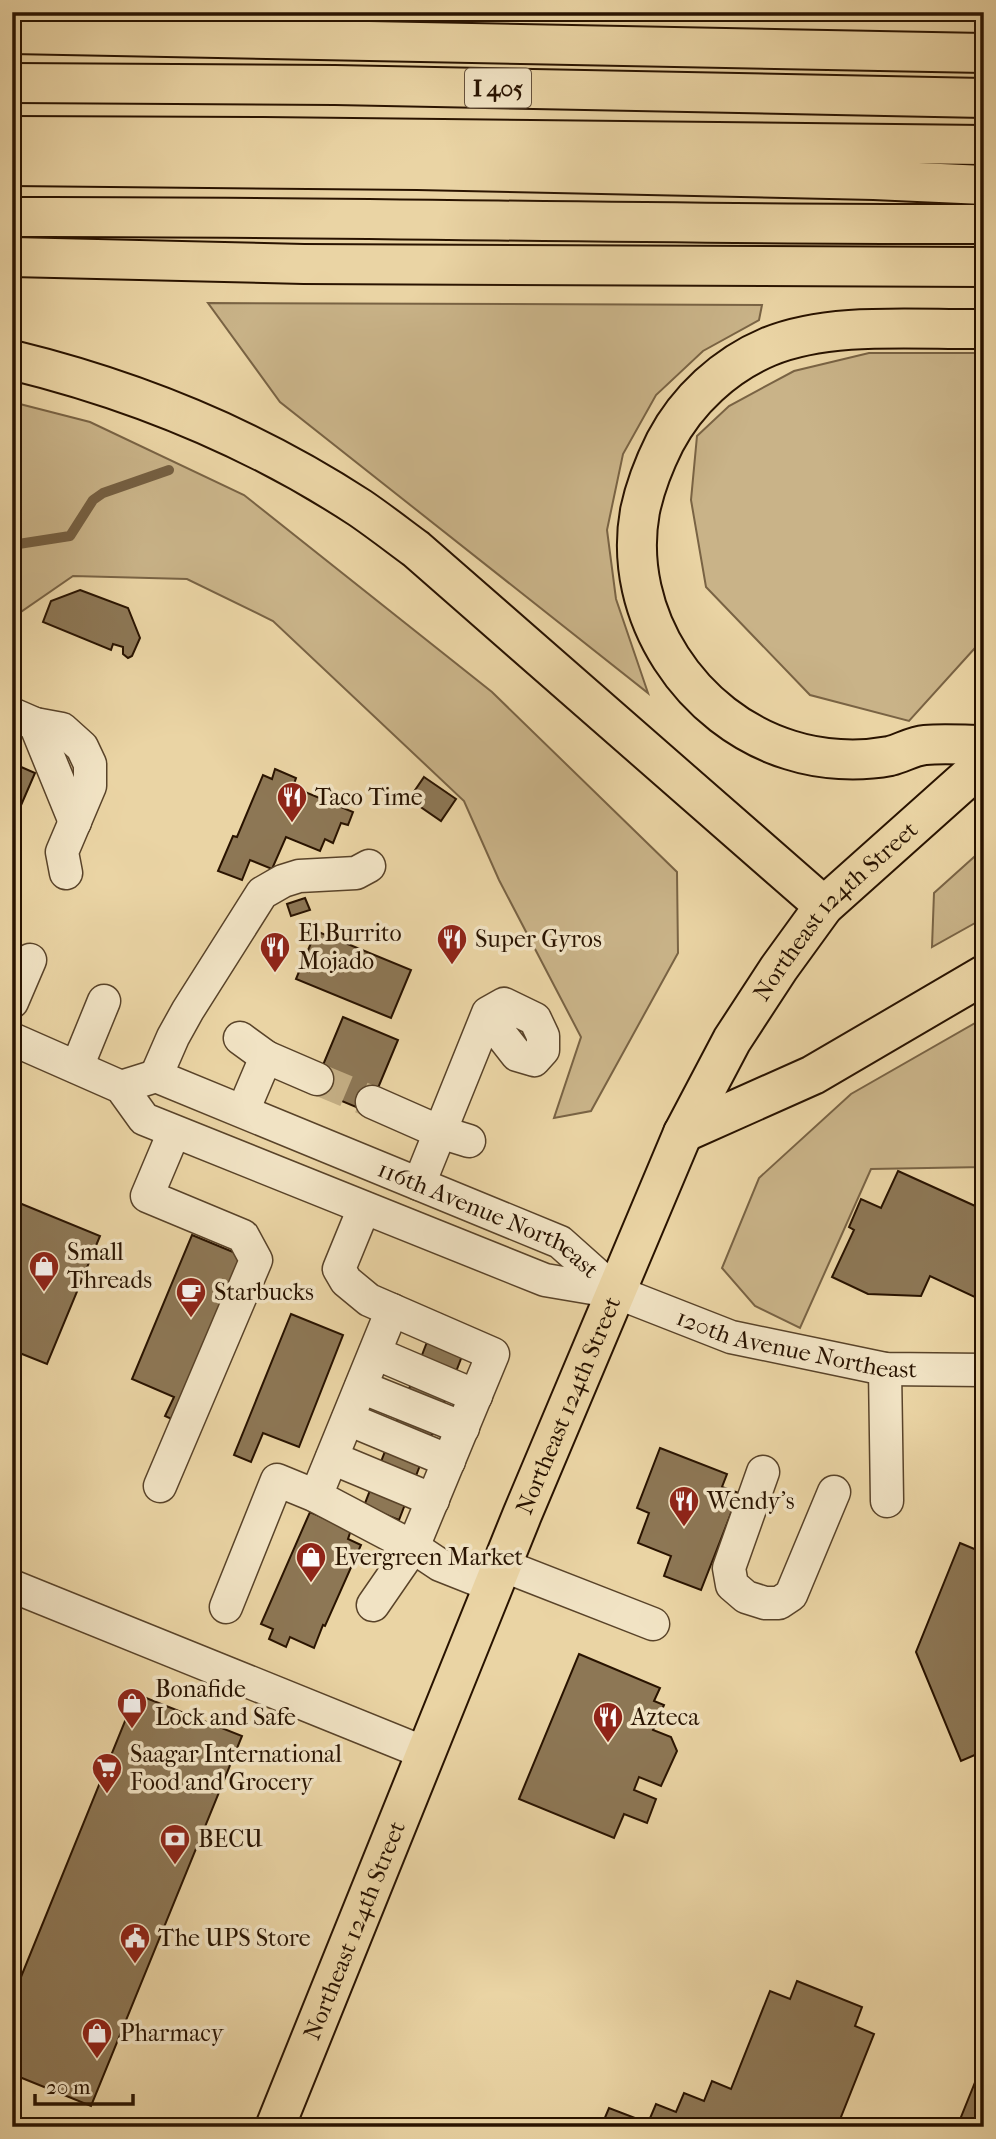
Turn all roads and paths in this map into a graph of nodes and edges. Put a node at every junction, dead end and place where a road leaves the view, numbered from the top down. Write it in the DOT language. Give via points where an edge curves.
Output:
graph roads {
  1 [pos="12,34"];
  2 [pos="984,53"];
  3 [pos="12,83"];
  4 [pos="984,98"];
  5 [pos="12,136"];
  6 [pos="984,145"];
  7 [pos="12,166"];
  8 [pos="984,185"];
  9 [pos="12,217"];
  10 [pos="984,223"];
  11 [pos="12,257"];
  12 [pos="984,267"];
  13 [pos="984,329"];
  14 [pos="12,360"];
  15 [pos="24,719"];
  16 [pos="984,746"];
  17 [pos="984,763"];
  18 [pos="369,866"];
  19 [pos="66,873"];
  20 [pos="824,905"];
  21 [pos="30,960"];
  22 [pos="984,975"];
  23 [pos="104,1001"];
  24 [pos="12,1002"];
  25 [pos="485,1020"];
  26 [pos="240,1038"];
  27 [pos="12,1039"];
  28 [pos="266,1057"];
  29 [pos="77,1068"];
  30 [pos="156,1076"];
  31 [pos="317,1079"];
  32 [pos="121,1087"];
  33 [pos="372,1102"];
  34 [pos="243,1111"];
  35 [pos="174,1132"];
  36 [pos="683,1133"];
  37 [pos="454,1137"];
  38 [pos="419,1184"];
  39 [pos="364,1208"];
  40 [pos="616,1292"];
  41 [pos="392,1310"];
  42 [pos="375,1353"];
  43 [pos="885,1369"];
  44 [pos="984,1370"];
  45 [pos="361,1387"];
  46 [pos="476,1396"];
  47 [pos="348,1419"];
  48 [pos="463,1428"];
  49 [pos="332,1458"];
  50 [pos="449,1461"];
  51 [pos="764,1472"];
  52 [pos="160,1486"];
  53 [pos="834,1492"];
  54 [pos="316,1496"];
  55 [pos="433,1500"];
  56 [pos="887,1501"];
  57 [pos="414,1547"];
  58 [pos="498,1576"];
  59 [pos="12,1586"];
  60 [pos="373,1605"];
  61 [pos="226,1607"];
  62 [pos="653,1624"];
  63 [pos="425,1753"];
  64 [pos="275,2127"];
  1 -- 2 [label="main road, I 405"];
  3 -- 4 [label="main road, I 405"];
  5 -- 6 [label="main road"];
  7 -- 8 [label="main road" via="431,170"];
  9 -- 10 [label="main road"];
  11 -- 12 [label="main road" via="304,264"];
  13 -- 16 [label="main road" via="810,334 768,347 735,365 703,390 676,422 652,467 640,512 637,557 645,601 661,642 686,681 720,715 750,734 790,750 829,758 890,756 924,745"];
  14 -- 20 [label="main road" via="62,372 207,425 360,508 416,549"];
  15 -- 19 [label="street" via="62,729 82,747 90,764 90,786 62,852"];
  17 -- 20 [label="main road, Northeast 124th Street"];
  18 -- 30 [label="street" via="356,873 299,876 261,893 188,1010"];
  20 -- 36 [label="main road, Northeast 124th Street" via="732,1040"];
  21 -- 24 [label="street"];
  22 -- 36 [label="main road" via="813,1075"];
  23 -- 29 [label="street"];
  25 -- 37 [label="street"];
  26 -- 28 [label="street"];
  27 -- 29 [label="street"];
  28 -- 31 [label="street"];
  28 -- 34 [label="street"];
  29 -- 32 [label="street"];
  30 -- 32 [label="street"];
  30 -- 34 [label="street, 116th Avenue Northeast"];
  32 -- 35 [label="street, 116th Avenue Northeast" via="144,1119"];
  33 -- 37 [label="street"];
  34 -- 38 [label="street, 116th Avenue Northeast"];
  35 -- 39 [label="street, 116th Avenue Northeast"];
  35 -- 52 [label="street" via="147,1196 243,1236 256,1260"];
  36 -- 40 [label="main road, Northeast 124th Street"];
  37 -- 38 [label="street"];
  38 -- 40 [label="street, 116th Avenue Northeast" via="560,1242"];
  39 -- 40 [label="street, 116th Avenue Northeast" via="545,1280"];
  39 -- 41 [label="street" via="339,1269 369,1300"];
  40 -- 43 [label="street, 120th Avenue Northeast" via="731,1337"];
  40 -- 58 [label="main road, Northeast 124th Street"];
  41 -- 42 [label="street"];
  41 -- 46 [label="street" via="492,1354"];
  42 -- 45 [label="street"];
  42 -- 46 [label="street"];
  43 -- 44 [label="street, 120th Avenue Northeast"];
  43 -- 56 [label="street"];
  45 -- 47 [label="street"];
  45 -- 48 [label="street"];
  46 -- 48 [label="street"];
  47 -- 49 [label="street"];
  47 -- 50 [label="street"];
  48 -- 50 [label="street"];
  49 -- 54 [label="street"];
  49 -- 55 [label="street"];
  50 -- 55 [label="street"];
  51 -- 53 [label="street" via="729,1568 732,1585 746,1597 765,1603 779,1603 791,1595"];
  54 -- 57 [label="street"];
  54 -- 61 [label="street" via="277,1479"];
  55 -- 57 [label="street"];
  57 -- 58 [label="street" via="439,1565"];
  57 -- 60 [label="street"];
  58 -- 62 [label="street"];
  58 -- 63 [label="main road, Northeast 124th Street"];
  59 -- 63 [label="street"];
  63 -- 64 [label="main road, Northeast 124th Street"];
}
